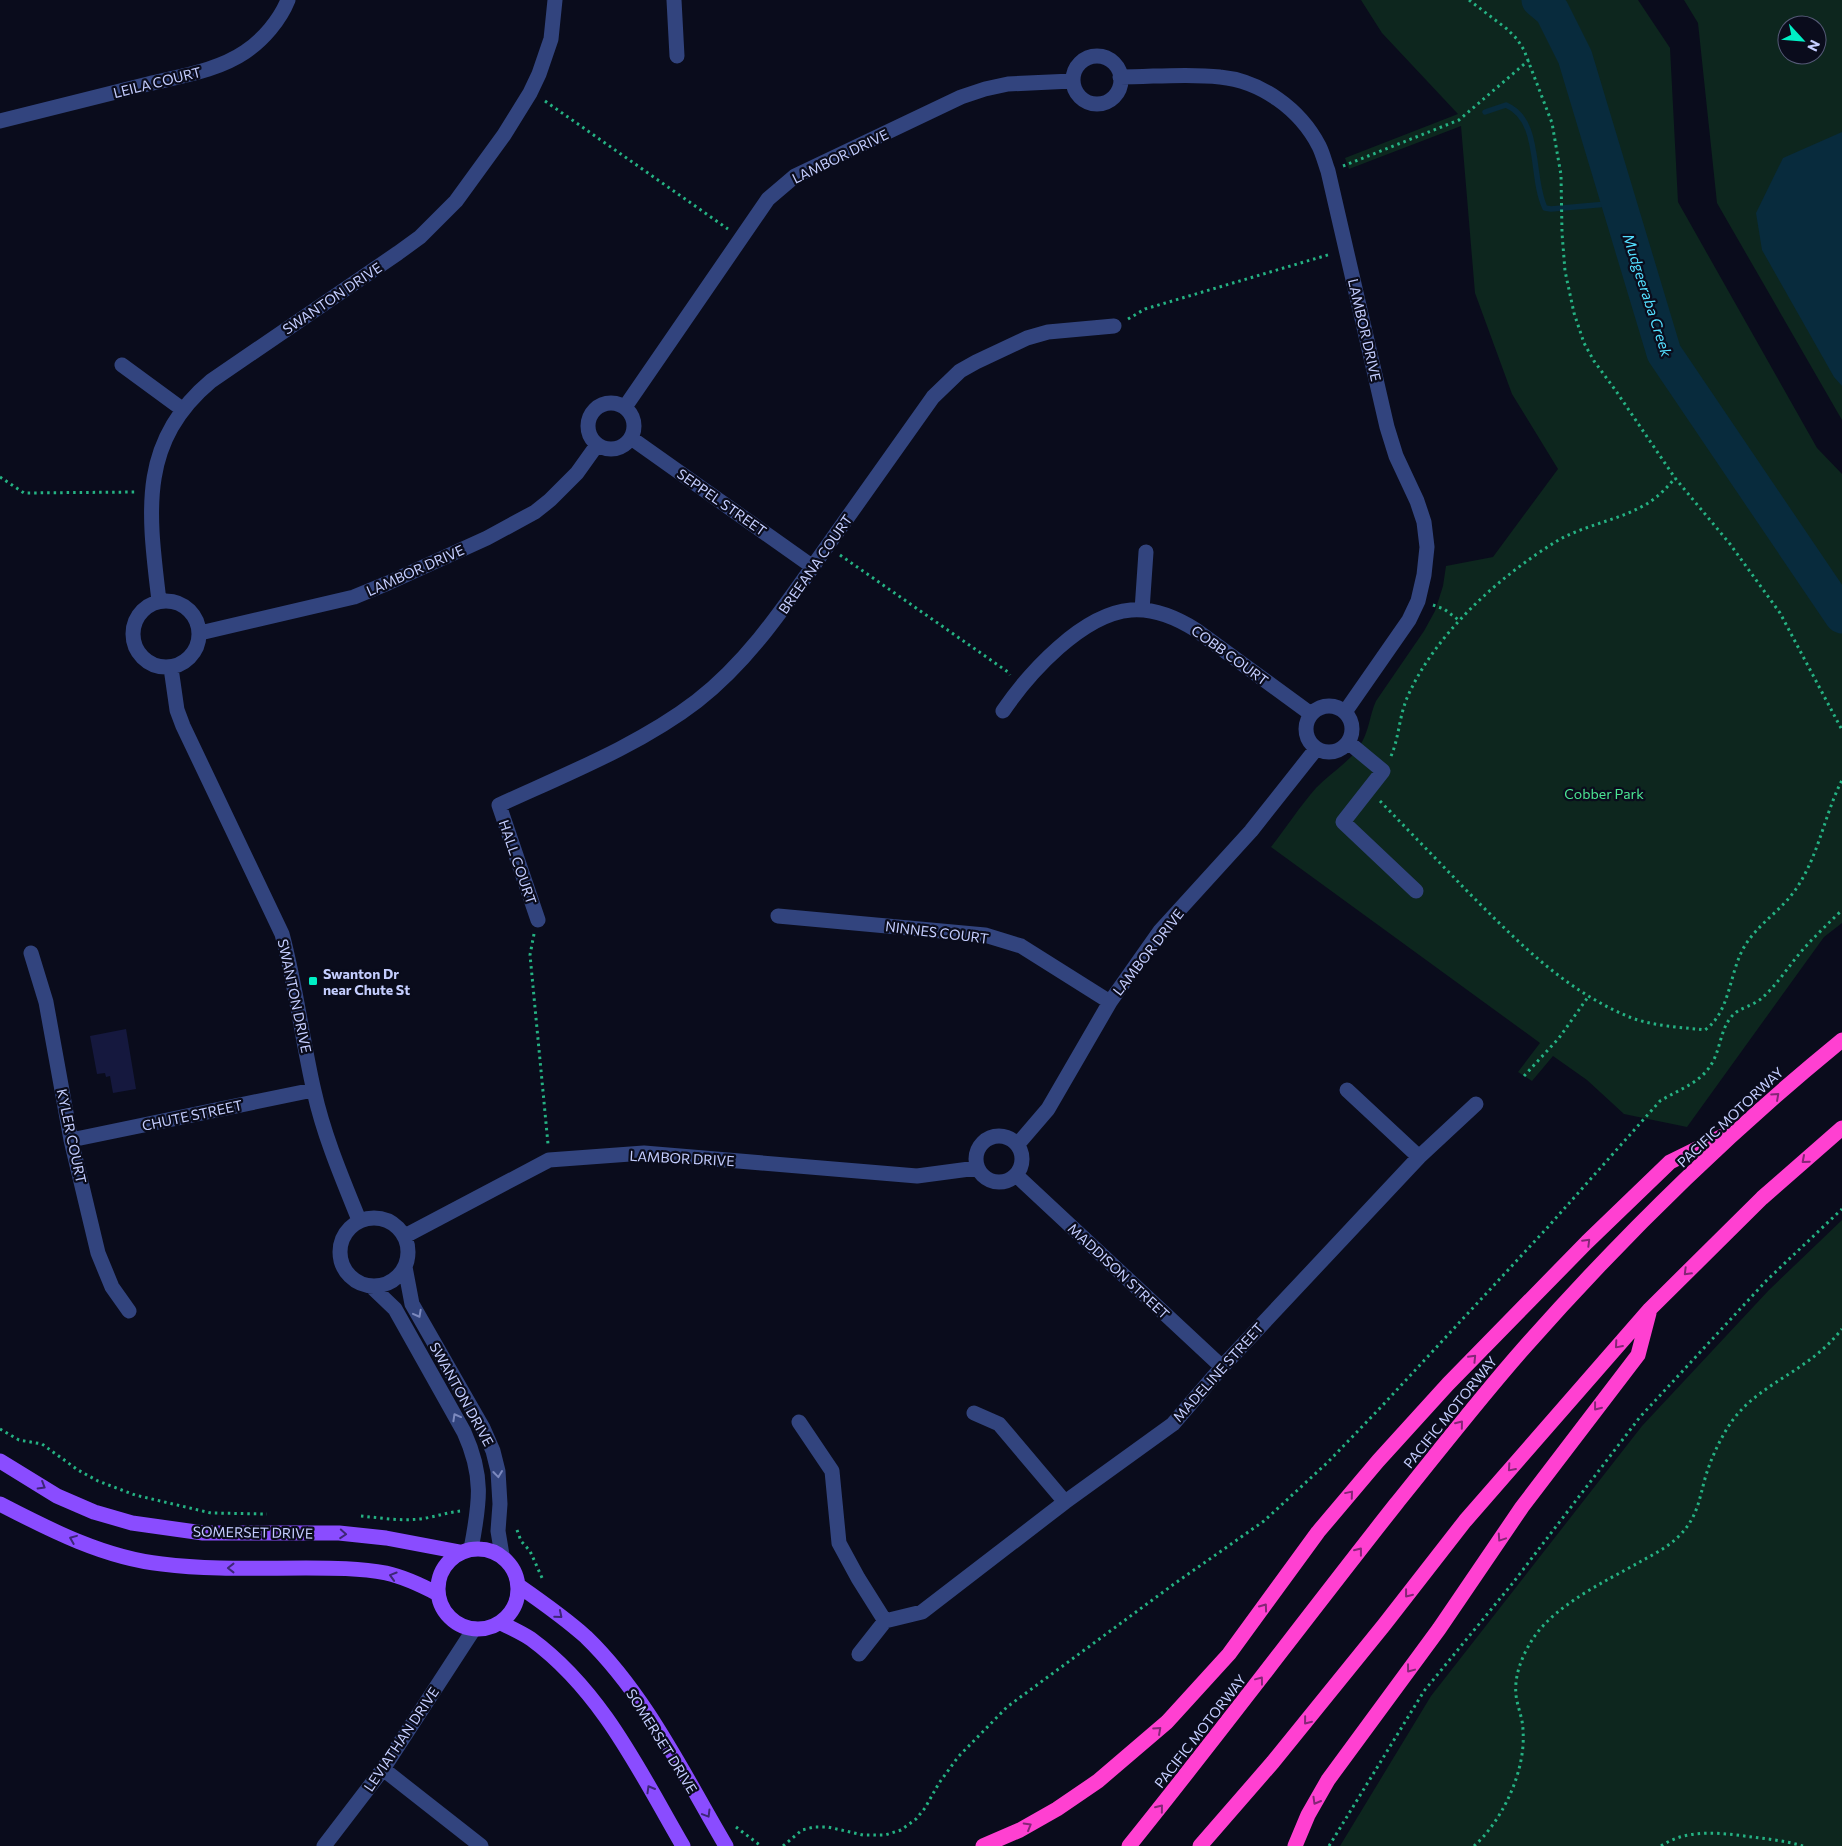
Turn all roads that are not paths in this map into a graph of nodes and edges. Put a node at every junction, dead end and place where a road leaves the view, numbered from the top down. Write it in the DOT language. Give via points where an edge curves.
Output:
graph roads {
  1 [pos="288,0"];
  2 [pos="555,0"];
  3 [pos="674,0"];
  4 [pos="677,56"];
  5 [pos="1120,78"];
  6 [pos="1072,82"];
  7 [pos="0,121"];
  8 [pos="1114,326"];
  9 [pos="122,365"];
  10 [pos="625,407"];
  11 [pos="182,409"];
  12 [pos="631,438"];
  13 [pos="597,445"];
  14 [pos="1146,552"];
  15 [pos="813,566"];
  16 [pos="159,601"];
  17 [pos="1142,610"];
  18 [pos="200,633"];
  19 [pos="171,668"];
  20 [pos="1003,711"];
  21 [pos="1345,712"];
  22 [pos="1311,714"];
  23 [pos="1348,742"];
  24 [pos="1316,749"];
  25 [pos="499,805"];
  26 [pos="1416,891"];
  27 [pos="778,916"];
  28 [pos="538,920"];
  29 [pos="31,953"];
  30 [pos="1110,1002"];
  31 [pos="1842,1040"];
  32 [pos="313,1090"];
  33 [pos="1347,1090"];
  34 [pos="1476,1104"];
  35 [pos="1740,1128"];
  36 [pos="1842,1128"];
  37 [pos="71,1140"];
  38 [pos="1017,1145"];
  39 [pos="1419,1157"];
  40 [pos="977,1168"];
  41 [pos="1016,1175"];
  42 [pos="360,1220"];
  43 [pos="405,1236"];
  44 [pos="405,1267"];
  45 [pos="372,1287"];
  46 [pos="1650,1309"];
  47 [pos="129,1312"];
  48 [pos="1222,1367"];
  49 [pos="974,1413"];
  50 [pos="799,1422"];
  51 [pos="0,1461"];
  52 [pos="1064,1502"];
  53 [pos="0,1504"];
  54 [pos="466,1550"];
  55 [pos="502,1555"];
  56 [pos="519,1586"];
  57 [pos="438,1594"];
  58 [pos="885,1621"];
  59 [pos="501,1623"];
  60 [pos="474,1629"];
  61 [pos="859,1654"];
  62 [pos="382,1769"];
  63 [pos="324,1846"];
  64 [pos="481,1846"];
  65 [pos="684,1846"];
  66 [pos="726,1846"];
  67 [pos="983,1846"];
  68 [pos="1129,1846"];
  69 [pos="1200,1846"];
  70 [pos="1295,1846"];
  1 -- 7 [label="street, LEILA COURT" via="273,26 245,52 227,62"];
  2 -- 11 [label="street, SWANTON DRIVE" via="550,39 539,74 509,128 456,201 398,253 210,381"];
  3 -- 4 [label="street"];
  5 -- 6 [label="street" via="1113,97 1098,104 1086,102"];
  5 -- 6 [label="street" via="1117,66 1111,60 1092,56 1080,62"];
  5 -- 21 [label="street, LAMBOR DRIVE" via="1220,77 1265,91 1285,104 1303,123 1319,146 1328,171 1387,427 1396,456 1417,501 1427,547 1418,601 1409,620"];
  6 -- 10 [label="street, LAMBOR DRIVE" via="1008,84 985,89 794,176 768,199"];
  8 -- 15 [label="street, BREEANA COURT" via="1048,332 1027,338 960,371 933,397"];
  9 -- 11 [label="street"];
  10 -- 12 [label="street" via="634,420"];
  10 -- 13 [label="street" via="604,404 592,412 587,426"];
  11 -- 16 [label="street, SWANTON DRIVE" via="157,458 152,492 152,546"];
  12 -- 13 [label="street" via="617,449"];
  12 -- 15 [label="street, SEPPEL STREET"];
  13 -- 18 [label="street, LAMBOR DRIVE" via="577,473 550,500 535,512 487,538 354,597"];
  14 -- 17 [label="street"];
  15 -- 25 [label="street, BREEANA COURT" via="750,652 696,702 628,743"];
  16 -- 18 [label="street" via="178,602 189,610"];
  16 -- 19 [label="street" via="140,612 134,623 132,639 136,650 151,665"];
  17 -- 20 [label="street, COBB COURT" via="1113,615 1077,632 1018,688"];
  17 -- 22 [label="street, COBB COURT" via="1166,615 1196,630"];
  18 -- 19 [label="street" via="197,648 190,657"];
  19 -- 32 [label="street, SWANTON DRIVE" via="177,710 183,726 282,934"];
  21 -- 22 [label="street" via="1328,706"];
  21 -- 23 [label="street" via="1352,727"];
  22 -- 24 [label="street" via="1306,736"];
  23 -- 24 [label="street" via="1343,748 1329,753"];
  23 -- 26 [label="street" via="1383,771 1343,822"];
  24 -- 30 [label="street, LAMBOR DRIVE" via="1251,832 1160,931"];
  25 -- 28 [label="street, HALL COURT"];
  27 -- 30 [label="street, NINNES COURT" via="985,935 1021,946"];
  29 -- 37 [label="street, KYLER COURT" via="46,1002"];
  30 -- 38 [label="street, LAMBOR DRIVE" via="1048,1109"];
  35 -- 31 [label="highway, PACIFIC MOTORWAY, one-way"];
  32 -- 37 [label="street, CHUTE STREET"];
  32 -- 42 [label="street, SWANTON DRIVE"];
  33 -- 39 [label="street"];
  34 -- 39 [label="street, MADELINE STREET"];
  67 -- 35 [label="highway, one-way" via="1057,1809 1098,1781 1167,1722 1228,1654 1318,1532 1448,1384 1670,1162"];
  68 -- 35 [label="highway, PACIFIC MOTORWAY, one-way" via="1218,1736 1370,1537 1523,1349 1590,1275"];
  36 -- 46 [label="highway, one-way" via="1762,1198"];
  37 -- 47 [label="street, KYLER COURT" via="98,1253 112,1288"];
  38 -- 40 [label="street" via="998,1136 984,1141 976,1154"];
  38 -- 41 [label="street" via="1022,1160"];
  39 -- 48 [label="street, MADELINE STREET"];
  40 -- 41 [label="street" via="982,1176 1000,1183"];
  40 -- 43 [label="street, LAMBOR DRIVE" via="918,1176 644,1153 549,1160"];
  41 -- 48 [label="street, MADDISON STREET"];
  42 -- 43 [label="street" via="372,1217 385,1219"];
  42 -- 45 [label="street" via="343,1236 339,1259 351,1278"];
  43 -- 44 [label="street" via="408,1252"];
  44 -- 45 [label="street" via="391,1282"];
  44 -- 55 [label="street, SWANTON DRIVE, one-way" via="412,1304 493,1451 498,1471 498,1531"];
  54 -- 45 [label="street, SWANTON DRIVE, one-way" via="478,1514 479,1481 473,1451 395,1309"];
  46 -- 69 [label="highway, one-way" via="1465,1521 1273,1762"];
  46 -- 70 [label="highway, one-way" via="1638,1355 1522,1507 1439,1630 1334,1772 1308,1815"];
  48 -- 52 [label="street, MADELINE STREET" via="1173,1424"];
  49 -- 52 [label="street" via="999,1424"];
  50 -- 58 [label="street" via="832,1471 839,1543"];
  51 -- 54 [label="main road, SOMERSET DRIVE, one-way" via="57,1496 94,1512 132,1523 203,1534 338,1533"];
  52 -- 58 [label="street, MADELINE STREET" via="922,1612"];
  57 -- 53 [label="main road, one-way" via="385,1573 338,1568 161,1564 120,1556 75,1540"];
  54 -- 55 [label="main road, SOMERSET DRIVE" via="486,1549"];
  54 -- 57 [label="main road" via="450,1560 441,1572"];
  55 -- 56 [label="main road" via="512,1565"];
  56 -- 59 [label="main road" via="515,1606"];
  56 -- 66 [label="main road, SOMERSET DRIVE, one-way" via="547,1604 586,1638 625,1682 653,1722"];
  57 -- 60 [label="main road" via="448,1616 457,1624"];
  58 -- 61 [label="street"];
  59 -- 60 [label="main road"];
  65 -- 59 [label="main road, one-way" via="617,1732 589,1694 531,1639"];
  60 -- 62 [label="street, LEVIATHAN DRIVE"];
  62 -- 63 [label="street, LEVIATHAN DRIVE"];
  62 -- 64 [label="street"];
}
